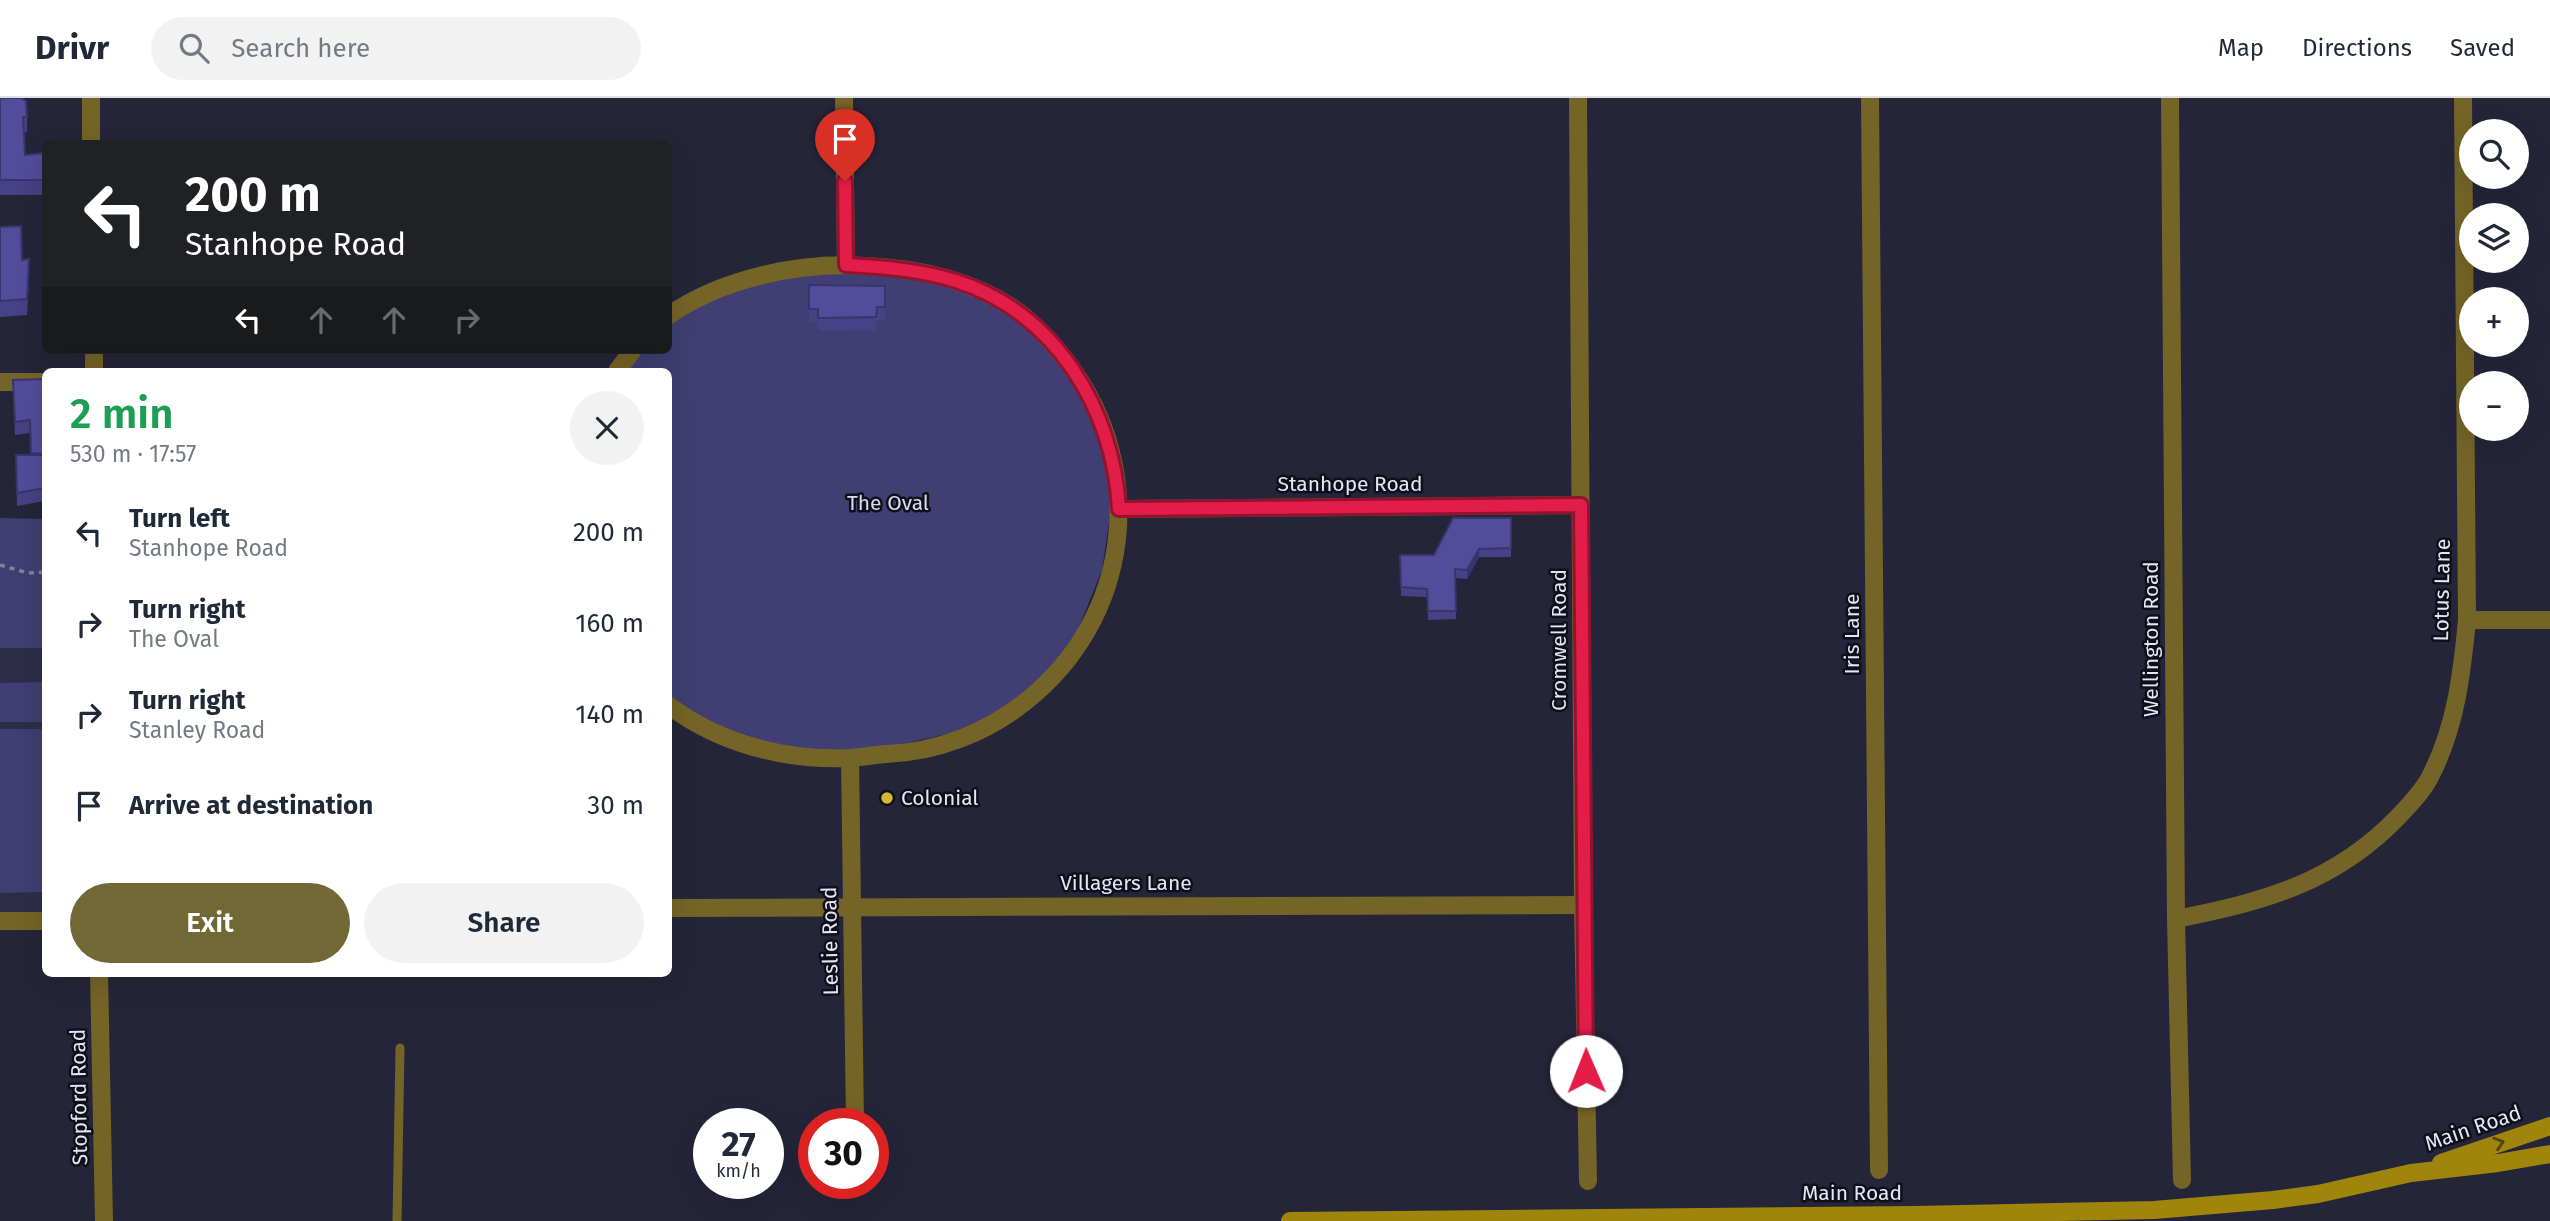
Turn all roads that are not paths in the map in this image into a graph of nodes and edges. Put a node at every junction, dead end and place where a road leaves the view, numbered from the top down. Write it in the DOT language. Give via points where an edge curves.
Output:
graph roads {
  1 [pos="91,98"];
  2 [pos="844,98"];
  3 [pos="1578,98"];
  4 [pos="1870,98"];
  5 [pos="2170,98"];
  6 [pos="2463,98"];
  7 [pos="91,140"];
  8 [pos="846,265"];
  9 [pos="672,313"];
  10 [pos="630,354"];
  11 [pos="619,368"];
  12 [pos="0,382"];
  13 [pos="42,382"];
  14 [pos="1581,505"];
  15 [pos="1119,509"];
  16 [pos="2467,620"];
  17 [pos="2550,620"];
  18 [pos="672,708"];
  19 [pos="850,758"];
  20 [pos="1583,905"];
  21 [pos="852,907"];
  22 [pos="672,908"];
  23 [pos="2176,919"];
  24 [pos="0,921"];
  25 [pos="42,921"];
  26 [pos="99,977"];
  27 [pos="400,1048"];
  28 [pos="855,1108"];
  29 [pos="2550,1126"];
  30 [pos="2550,1154"];
  31 [pos="1879,1170"];
  32 [pos="2412,1173"];
  33 [pos="2182,1180"];
  34 [pos="1588,1181"];
  35 [pos="104,1221"];
  36 [pos="397,1221"];
  37 [pos="1290,1221"];
  1 -- 7 [label="street"];
  2 -- 8 [label="street"];
  3 -- 14 [label="street, Cromwell Road"];
  4 -- 31 [label="street, Iris Lane"];
  5 -- 23 [label="street, Wellington Road"];
  6 -- 16 [label="street, Lotus Lane"];
  8 -- 9 [label="street" via="747,278"];
  8 -- 15 [label="street" via="904,269 958,282 1009,306 1043,333 1080,379 1097,410 1115,466"];
  10 -- 11 [label="street"];
  12 -- 13 [label="street"];
  14 -- 15 [label="street, Stanhope Road"];
  14 -- 20 [label="street, Cromwell Road"];
  15 -- 19 [label="street" via="1116,550 1105,594 1087,632 1046,685 1002,719 966,737 919,751"];
  16 -- 17 [label="street"];
  16 -- 23 [label="street, Lotus Lane" via="2459,695 2443,747 2430,778 2397,818 2366,847 2282,893"];
  18 -- 19 [label="street" via="710,732 738,743 788,754"];
  19 -- 21 [label="street, Leslie Road"];
  20 -- 21 [label="street, Villagers Lane"];
  20 -- 34 [label="street, Cromwell Road"];
  21 -- 22 [label="street, Villagers Lane"];
  21 -- 28 [label="street, Leslie Road"];
  23 -- 33 [label="street, Wellington Road"];
  24 -- 25 [label="street"];
  26 -- 35 [label="street, Stopford Road"];
  27 -- 36 [label="lane"];
  32 -- 29 [label="main road, Main Road, one-way"];
  30 -- 32 [label="main road, Main Road"];
  32 -- 37 [label="main road, Main Road" via="2318,1194 2154,1210"];
}
